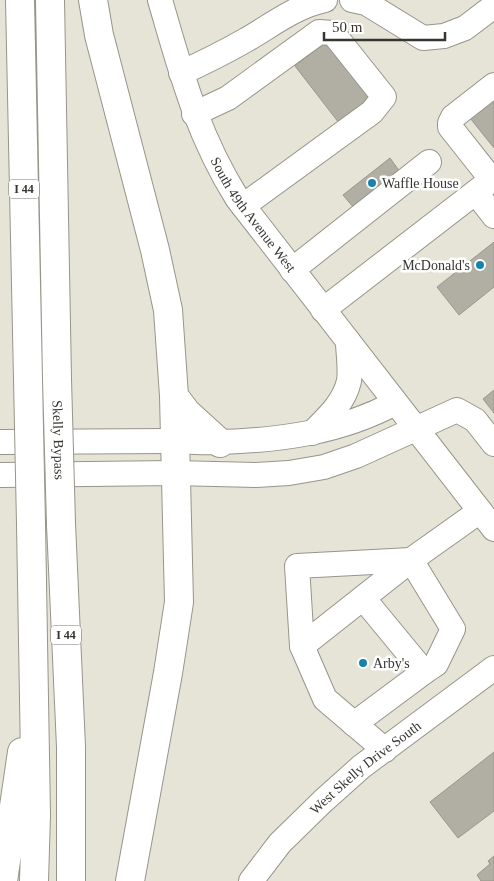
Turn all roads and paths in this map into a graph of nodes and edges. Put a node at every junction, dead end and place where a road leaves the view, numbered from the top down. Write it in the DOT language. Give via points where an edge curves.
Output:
graph roads {
  1 [pos="20,0"];
  2 [pos="50,0"];
  3 [pos="93,0"];
  4 [pos="160,0"];
  5 [pos="325,0"];
  6 [pos="352,0"];
  7 [pos="494,6"];
  8 [pos="181,73"];
  9 [pos="494,85"];
  10 [pos="194,114"];
  11 [pos="429,162"];
  12 [pos="487,184"];
  13 [pos="243,206"];
  14 [pos="494,216"];
  15 [pos="292,270"];
  16 [pos="323,310"];
  17 [pos="348,341"];
  18 [pos="174,396"];
  19 [pos="395,403"];
  20 [pos="416,430"];
  21 [pos="312,433"];
  22 [pos="175,441"];
  23 [pos="0,442"];
  24 [pos="220,442"];
  25 [pos="494,444"];
  26 [pos="175,473"];
  27 [pos="0,475"];
  28 [pos="487,520"];
  29 [pos="411,560"];
  30 [pos="363,598"];
  31 [pos="302,646"];
  32 [pos="34,668"];
  33 [pos="430,668"];
  34 [pos="494,668"];
  35 [pos="458,695"];
  36 [pos="354,724"];
  37 [pos="385,750"];
  38 [pos="3,881"];
  39 [pos="34,881"];
  40 [pos="71,881"];
  41 [pos="130,881"];
  42 [pos="251,881"];
  1 -- 32 [label="highway, Skelly Bypass / I 44, bridge"];
  2 -- 40 [label="highway, Skelly Bypass / I 44, bridge"];
  3 -- 18 [label="highway" via="168,310"];
  4 -- 8 [label="street, South 49th Avenue West"];
  5 -- 8 [label="street" via="286,15 219,55"];
  6 -- 7 [label="street" via="366,3 423,38 444,36 465,28"];
  8 -- 10 [label="street, South 49th Avenue West"];
  9 -- 12 [label="street" via="453,117 450,123"];
  10 -- 13 [label="street, South 49th Avenue West" via="220,172"];
  10 -- 13 [label="street" via="228,98 319,32 334,33 384,97 372,112"];
  11 -- 15 [label="street"];
  12 -- 14 [label="street"];
  12 -- 16 [label="street"];
  13 -- 15 [label="street, South 49th Avenue West"];
  15 -- 16 [label="street, South 49th Avenue West"];
  16 -- 17 [label="street, South 49th Avenue West"];
  17 -- 19 [label="street, South 49th Avenue West"];
  17 -- 21 [label="street" via="349,380 342,399"];
  18 -- 22 [label="highway"];
  18 -- 24 [label="highway" via="186,412"];
  19 -- 20 [label="street, South 49th Avenue West"];
  19 -- 21 [label="street" via="373,415"];
  20 -- 25 [label="street" via="457,410 475,420"];
  20 -- 26 [label="street" via="356,456 289,474"];
  20 -- 28 [label="street, South 49th Avenue West"];
  21 -- 24 [label="street"];
  22 -- 23 [label="street"];
  22 -- 24 [label="street"];
  22 -- 26 [label="highway"];
  26 -- 27 [label="street"];
  26 -- 41 [label="highway" via="179,602"];
  28 -- 29 [label="street"];
  29 -- 30 [label="street"];
  29 -- 31 [label="street" via="298,566"];
  29 -- 33 [label="street" via="453,629"];
  30 -- 31 [label="street"];
  30 -- 33 [label="street"];
  31 -- 36 [label="street" via="325,699"];
  32 -- 38 [label="highway"];
  32 -- 39 [label="highway, I 44"];
  33 -- 35 [label="street"];
  33 -- 36 [label="street"];
  34 -- 35 [label="street, West Skelly Drive South"];
  35 -- 37 [label="street, West Skelly Drive South"];
  36 -- 37 [label="street"];
  37 -- 42 [label="street, West Skelly Drive South" via="322,801 280,843"];
}
